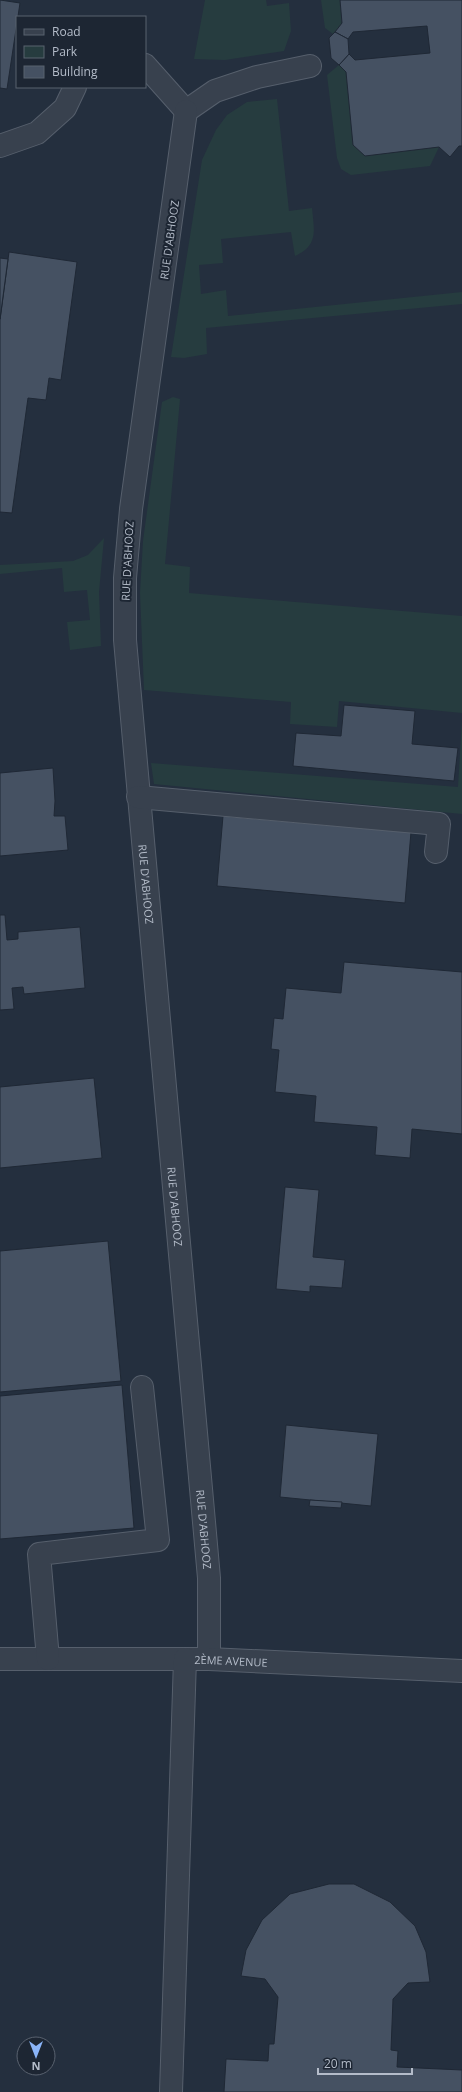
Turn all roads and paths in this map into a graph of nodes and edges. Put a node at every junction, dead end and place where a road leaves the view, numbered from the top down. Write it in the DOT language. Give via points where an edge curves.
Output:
graph roads {
  1 [pos="310,66"];
  2 [pos="146,67"];
  3 [pos="75,88"];
  4 [pos="186,111"];
  5 [pos="0,146"];
  6 [pos="138,797"];
  7 [pos="436,852"];
  8 [pos="142,1387"];
  9 [pos="0,1659"];
  10 [pos="48,1659"];
  11 [pos="185,1659"];
  12 [pos="209,1659"];
  13 [pos="462,1671"];
  14 [pos="170,2092"];
  1 -- 4 [label="street" via="257,77 215,91"];
  2 -- 4 [label="street"];
  3 -- 5 [label="street" via="65,108 37,133"];
  4 -- 6 [label="street, RUE D'ABHOOZ" via="132,501 125,578 125,640"];
  6 -- 7 [label="street" via="439,824"];
  6 -- 12 [label="street, RUE D'ABHOOZ" via="209,1578"];
  8 -- 10 [label="street" via="158,1540 39,1554"];
  9 -- 10 [label="street, 2ÈME AVENUE"];
  10 -- 11 [label="street, 2ÈME AVENUE"];
  11 -- 12 [label="street, 2ÈME AVENUE"];
  11 -- 14 [label="street"];
  12 -- 13 [label="street, 2ÈME AVENUE"];
}
